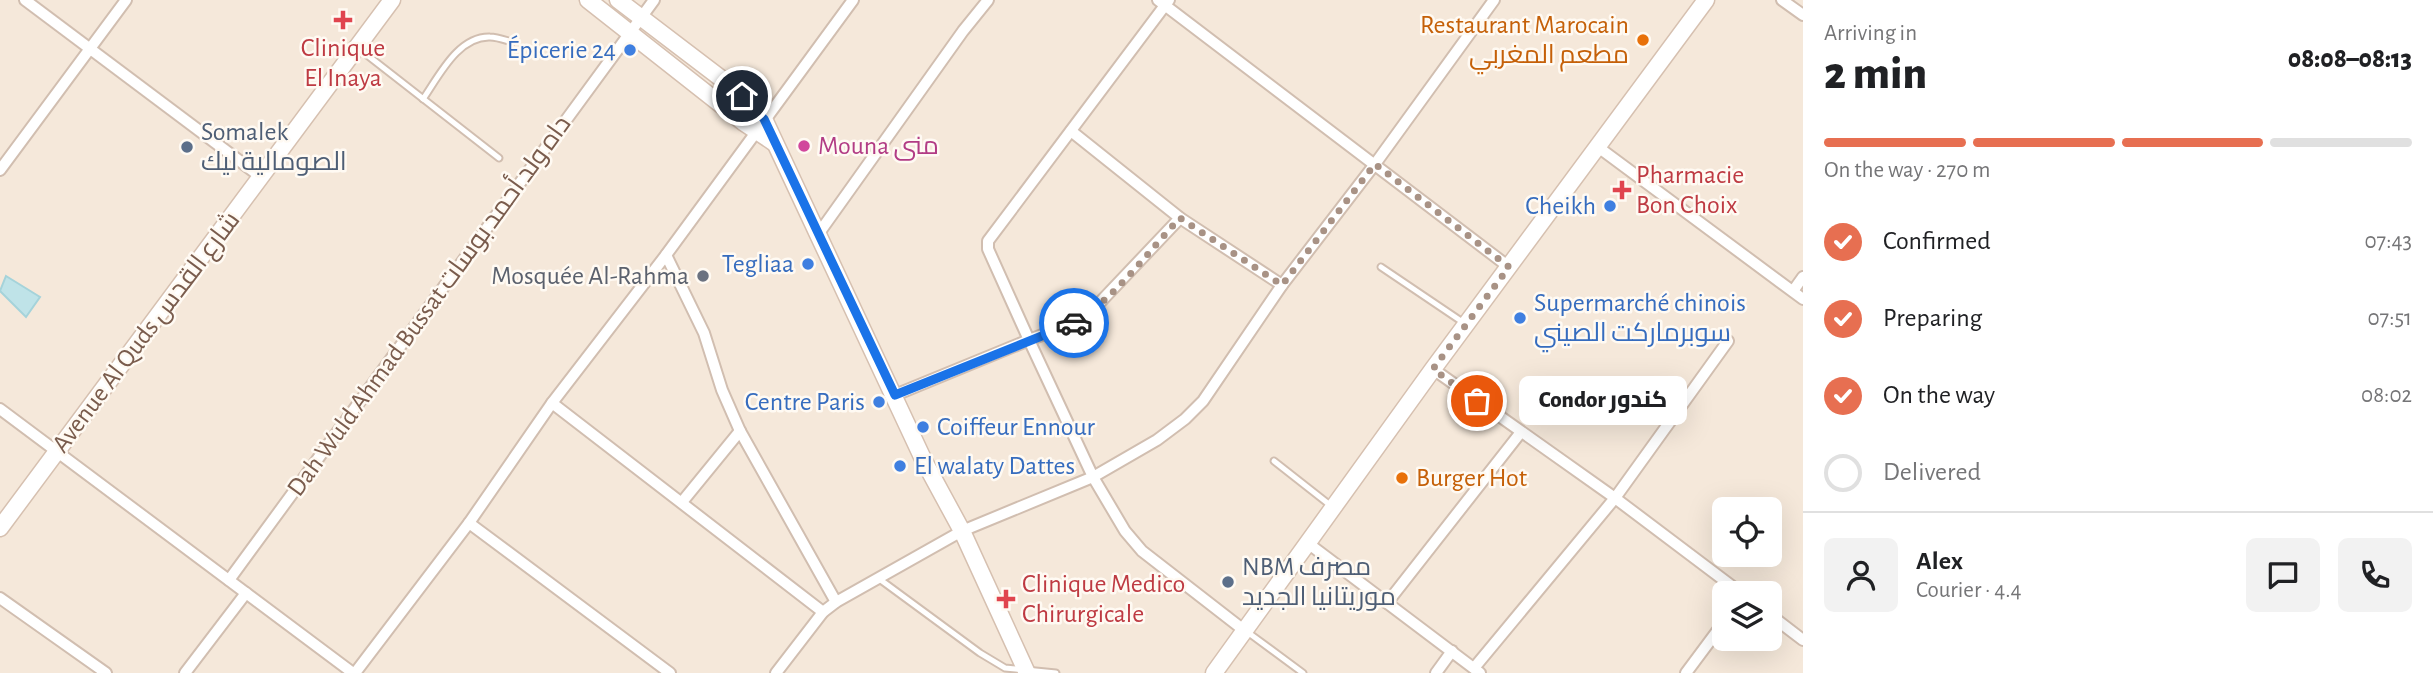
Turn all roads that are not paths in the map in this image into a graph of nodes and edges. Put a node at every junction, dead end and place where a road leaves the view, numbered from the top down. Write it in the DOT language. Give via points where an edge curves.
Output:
graph roads {
  1 [pos="25,0"];
  2 [pos="126,0"];
  3 [pos="392,0"];
  4 [pos="588,0"];
  5 [pos="618,0"];
  6 [pos="654,0"];
  7 [pos="853,0"];
  8 [pos="988,0"];
  9 [pos="1494,0"];
  10 [pos="1706,0"];
  11 [pos="1782,0"];
  12 [pos="1164,2"];
  13 [pos="1803,15"];
  14 [pos="641,18"];
  15 [pos="629,32"];
  16 [pos="512,42"];
  17 [pos="357,47"];
  18 [pos="89,49"];
  19 [pos="424,99"];
  20 [pos="760,125"];
  21 [pos="1071,131"];
  22 [pos="1598,147"];
  23 [pos="499,158"];
  24 [pos="1375,164"];
  25 [pos="0,170"];
  26 [pos="261,177"];
  27 [pos="1180,218"];
  28 [pos="819,233"];
  29 [pos="666,255"];
  30 [pos="1381,267"];
  31 [pos="1509,267"];
  32 [pos="1803,277"];
  33 [pos="1282,285"];
  34 [pos="1793,291"];
  35 [pos="1803,299"];
  36 [pos="1467,325"];
  37 [pos="1029,340"];
  38 [pos="1728,341"];
  39 [pos="1433,369"];
  40 [pos="895,395"];
  41 [pos="552,403"];
  42 [pos="0,409"];
  43 [pos="740,431"];
  44 [pos="1521,432"];
  45 [pos="57,452"];
  46 [pos="1274,461"];
  47 [pos="1093,477"];
  48 [pos="1615,498"];
  49 [pos="681,502"];
  50 [pos="1333,507"];
  51 [pos="469,523"];
  52 [pos="0,528"];
  53 [pos="962,531"];
  54 [pos="1309,544"];
  55 [pos="878,578"];
  56 [pos="229,580"];
  57 [pos="1725,581"];
  58 [pos="246,593"];
  59 [pos="0,598"];
  60 [pos="836,602"];
  61 [pos="1387,603"];
  62 [pos="823,612"];
  63 [pos="1782,624"];
  64 [pos="1245,631"];
  65 [pos="1712,638"];
  66 [pos="1803,640"];
  67 [pos="1452,651"];
  68 [pos="1477,671"];
  69 [pos="1027,672"];
  70 [pos="106,673"];
  71 [pos="185,673"];
  72 [pos="354,673"];
  73 [pos="670,673"];
  74 [pos="776,673"];
  75 [pos="1056,673"];
  76 [pos="1214,673"];
  77 [pos="1303,673"];
  78 [pos="1436,673"];
  79 [pos="1686,673"];
  1 -- 18 [label="street"];
  2 -- 18 [label="street"];
  3 -- 17 [label="street, Avenue Al Quds شارع القدس"];
  4 -- 15 [label="street"];
  5 -- 14 [label="street"];
  6 -- 14 [label="street, Dah Wuld Ahmad Bussat داه ولد أحمد بوسات"];
  7 -- 20 [label="street"];
  8 -- 28 [label="street"];
  9 -- 24 [label="street"];
  10 -- 22 [label="street"];
  11 -- 13 [label="street"];
  12 -- 21 [label="street"];
  12 -- 24 [label="street"];
  14 -- 15 [label="street, Dah Wuld Ahmad Bussat داه ولد أحمد بوسات"];
  14 -- 20 [label="street" via="731,86"];
  15 -- 20 [label="street"];
  15 -- 56 [label="street, Dah Wuld Ahmad Bussat داه ولد أحمد بوسات"];
  16 -- 19 [label="lane" via="490,37 470,41 454,54"];
  17 -- 19 [label="lane"];
  17 -- 26 [label="street, Avenue Al Quds شارع القدس"];
  18 -- 25 [label="street"];
  18 -- 26 [label="street"];
  19 -- 23 [label="lane"];
  20 -- 28 [label="street" via="781,154"];
  20 -- 29 [label="street"];
  21 -- 27 [label="street"];
  21 -- 37 [label="street" via="989,241 988,248"];
  22 -- 31 [label="street"];
  22 -- 34 [label="street"];
  24 -- 31 [label="street"];
  24 -- 33 [label="street"];
  26 -- 45 [label="street, Avenue Al Quds شارع القدس"];
  27 -- 33 [label="street"];
  27 -- 37 [label="street" via="1088,315"];
  28 -- 40 [label="street"];
  29 -- 41 [label="street"];
  29 -- 43 [label="street" via="704,332"];
  30 -- 36 [label="lane"];
  31 -- 36 [label="street"];
  32 -- 34 [label="street"];
  33 -- 47 [label="street" via="1203,401 1157,440"];
  34 -- 35 [label="street"];
  36 -- 39 [label="street"];
  37 -- 40 [label="street"];
  37 -- 47 [label="street"];
  38 -- 48 [label="street"];
  39 -- 44 [label="street"];
  39 -- 50 [label="street"];
  40 -- 53 [label="street"];
  41 -- 49 [label="street"];
  41 -- 51 [label="street"];
  42 -- 45 [label="street"];
  43 -- 49 [label="street"];
  43 -- 60 [label="street"];
  44 -- 48 [label="street"];
  44 -- 61 [label="street"];
  45 -- 52 [label="street, Avenue Al Quds شارع القدس"];
  45 -- 56 [label="street"];
  46 -- 50 [label="lane"];
  47 -- 53 [label="street"];
  47 -- 64 [label="street" via="1142,551"];
  48 -- 57 [label="street"];
  48 -- 68 [label="street"];
  49 -- 62 [label="street"];
  50 -- 54 [label="street"];
  51 -- 72 [label="street"];
  51 -- 73 [label="street"];
  53 -- 55 [label="street"];
  53 -- 69 [label="street"];
  54 -- 61 [label="street"];
  54 -- 64 [label="street"];
  55 -- 60 [label="street"];
  55 -- 69 [label="lane" via="980,653 1006,668"];
  56 -- 58 [label="street"];
  58 -- 71 [label="street"];
  58 -- 72 [label="street"];
  59 -- 70 [label="street"];
  60 -- 62 [label="street"];
  61 -- 67 [label="street"];
  62 -- 74 [label="street"];
  63 -- 66 [label="street"];
  64 -- 76 [label="street"];
  64 -- 77 [label="lane"];
  65 -- 79 [label="street"];
  67 -- 68 [label="street"];
  67 -- 78 [label="street"];
  69 -- 75 [label="lane"];
}
